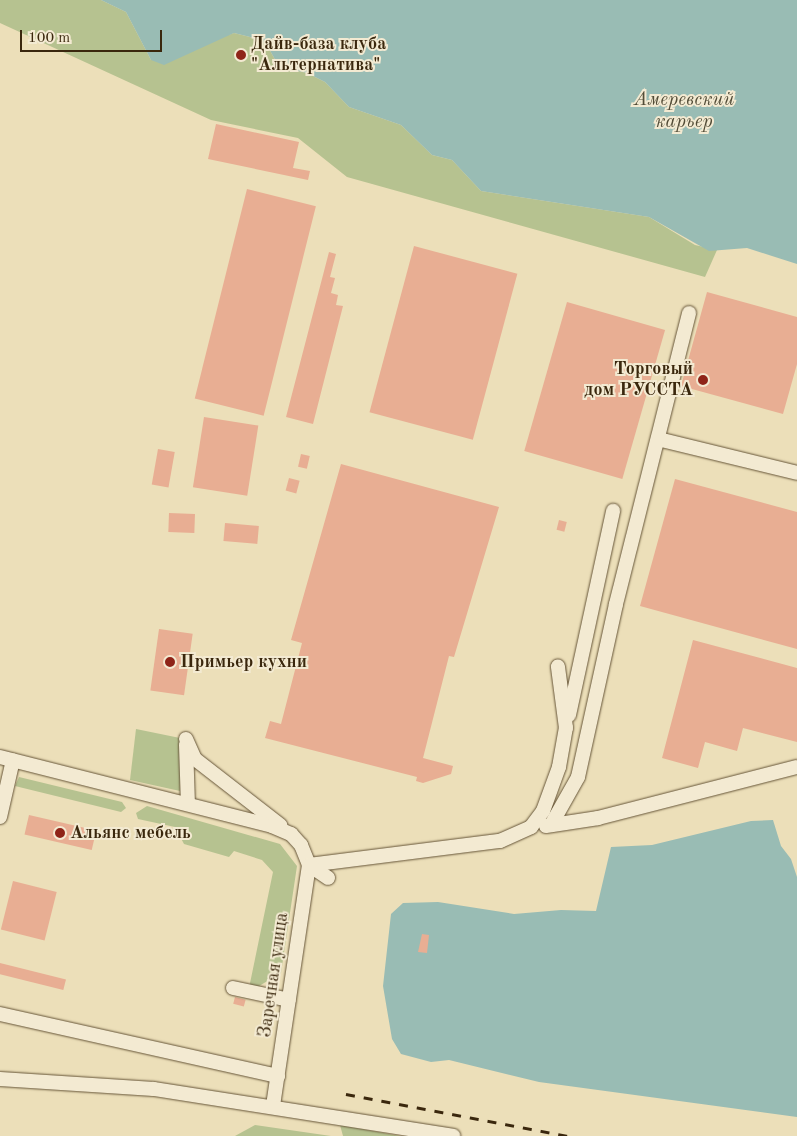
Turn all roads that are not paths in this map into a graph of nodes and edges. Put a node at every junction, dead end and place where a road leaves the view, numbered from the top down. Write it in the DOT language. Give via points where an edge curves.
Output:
graph roads {
  1 [pos="689,313"];
  2 [pos="658,439"];
  3 [pos="797,473"];
  4 [pos="613,511"];
  5 [pos="558,668"];
  6 [pos="566,728"];
  7 [pos="7,758"];
  8 [pos="797,767"];
  9 [pos="188,804"];
  10 [pos="0,817"];
  11 [pos="551,825"];
  12 [pos="531,827"];
  13 [pos="290,834"];
  14 [pos="309,865"];
  15 [pos="328,878"];
  16 [pos="233,988"];
  17 [pos="295,999"];
  18 [pos="0,1014"];
  19 [pos="278,1076"];
  20 [pos="0,1079"];
  21 [pos="273,1106"];
  22 [pos="453,1136"];
  1 -- 2 [label="street"];
  2 -- 3 [label="street"];
  2 -- 11 [label="street" via="616,604 578,777"];
  4 -- 6 [label="street"];
  5 -- 6 [label="street"];
  6 -- 12 [label="street" via="559,767 546,802"];
  7 -- 9 [label="street"];
  7 -- 10 [label="street"];
  8 -- 11 [label="street" via="598,818"];
  9 -- 13 [label="street" via="272,826"];
  9 -- 13 [label="street" via="186,739 195,759"];
  11 -- 12 [label="street"];
  12 -- 14 [label="street" via="500,841"];
  13 -- 14 [label="street" via="301,845"];
  14 -- 15 [label="street"];
  14 -- 17 [label="street, Заречная улица"];
  16 -- 17 [label="street"];
  17 -- 19 [label="street, Заречная улица"];
  18 -- 19 [label="street"];
  19 -- 21 [label="street, Заречная улица"];
  20 -- 21 [label="street" via="154,1089"];
  21 -- 22 [label="street"];
}
